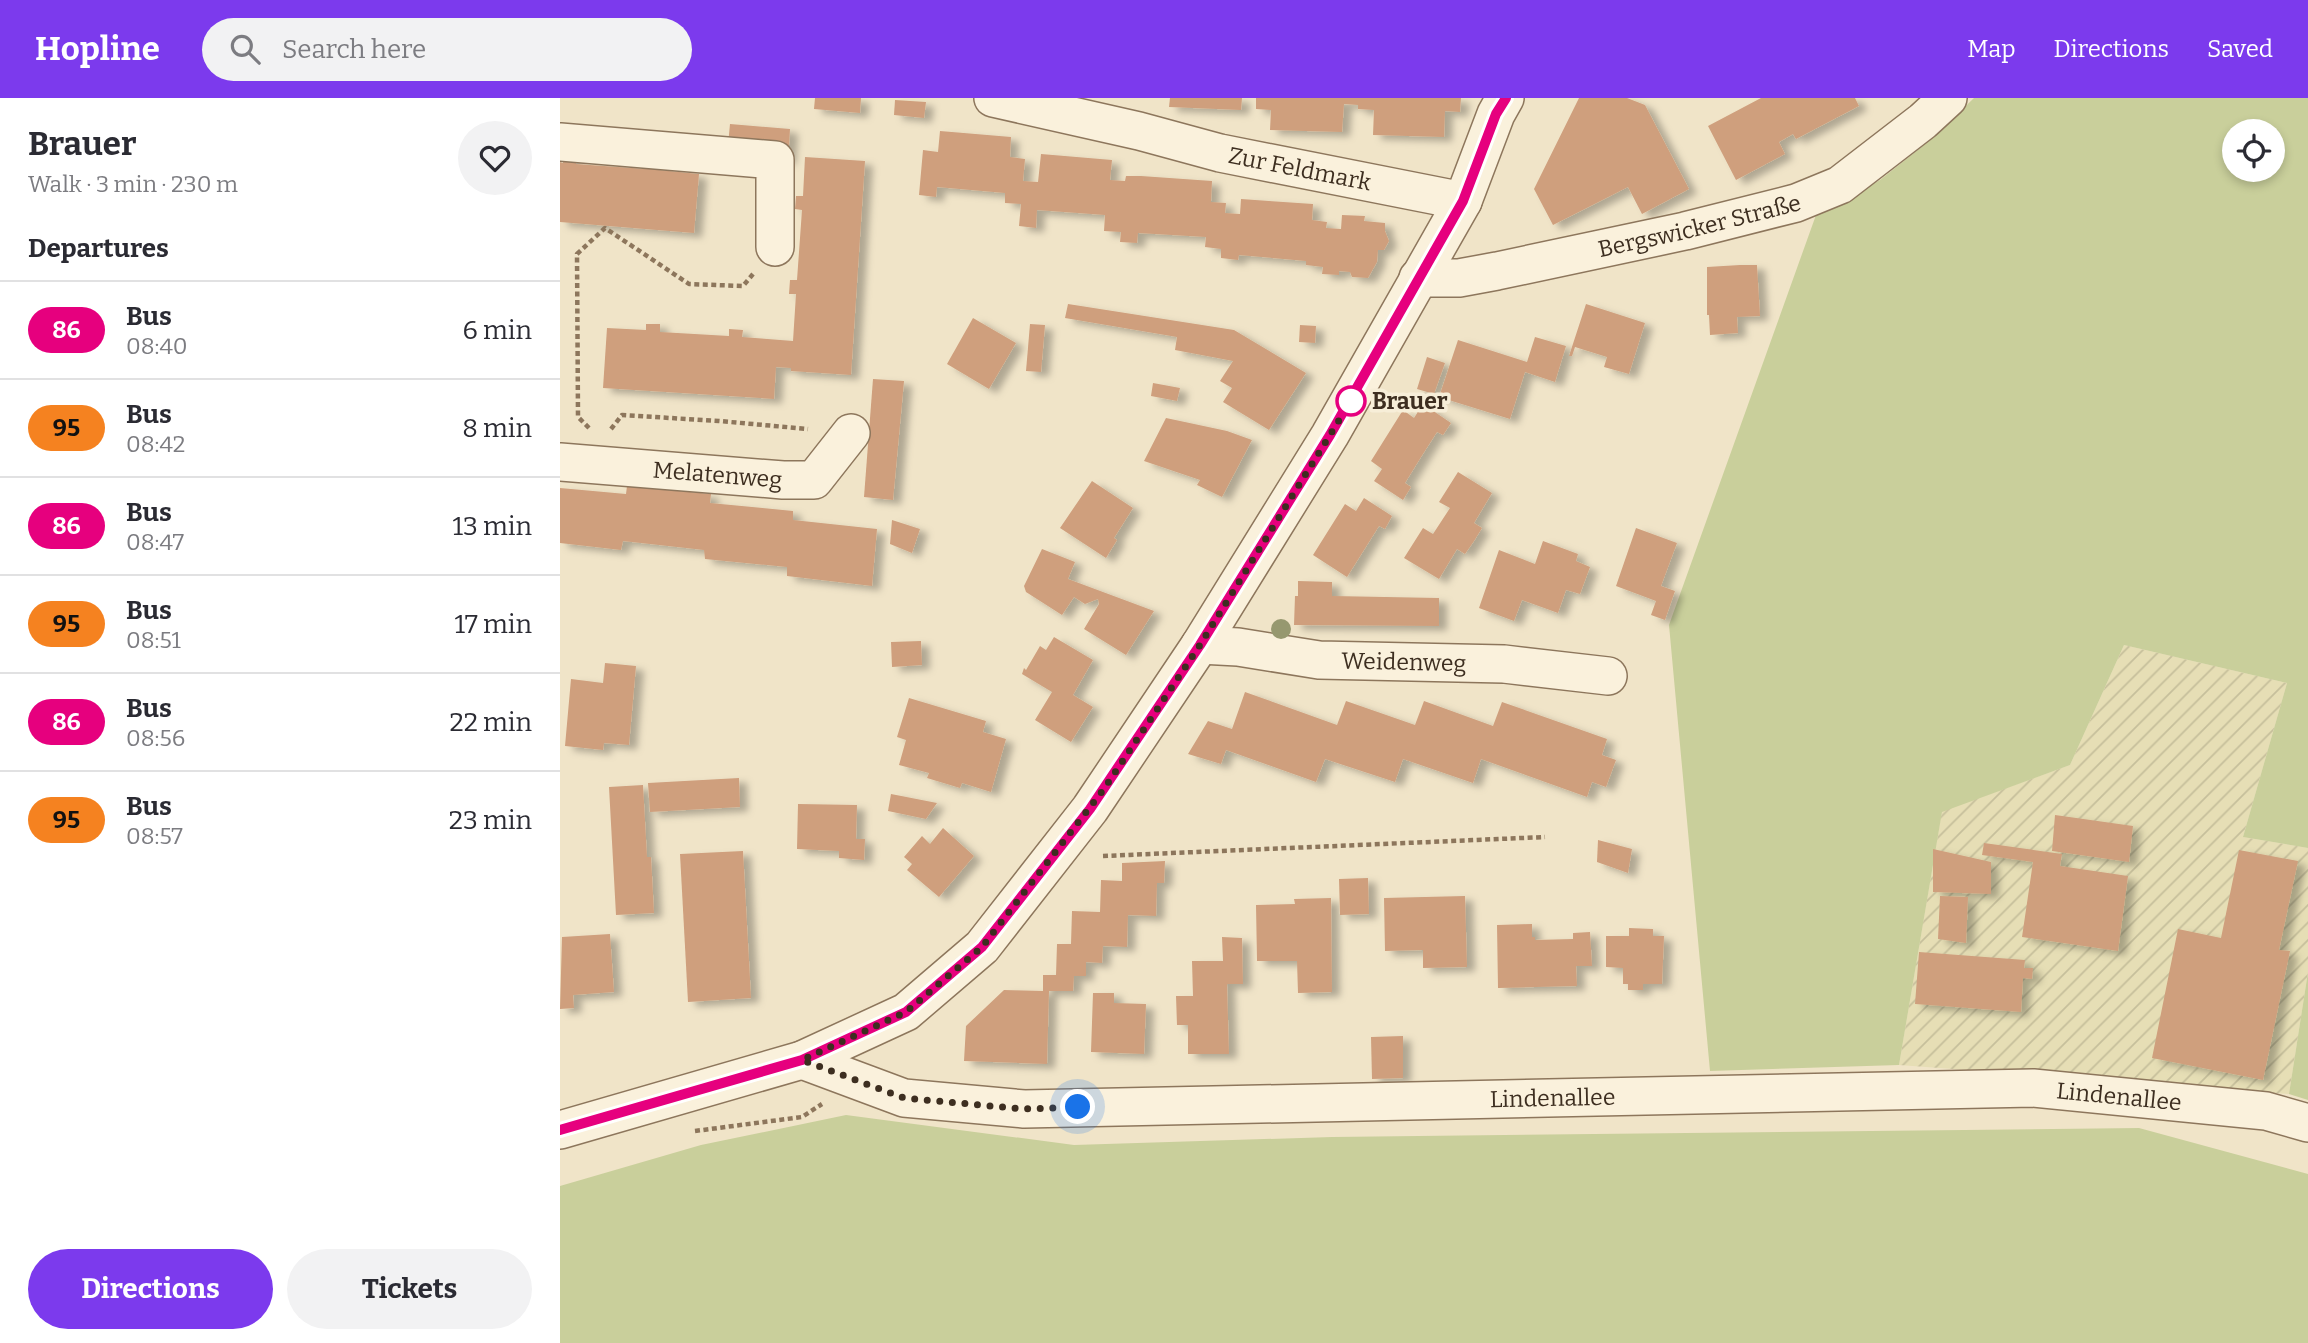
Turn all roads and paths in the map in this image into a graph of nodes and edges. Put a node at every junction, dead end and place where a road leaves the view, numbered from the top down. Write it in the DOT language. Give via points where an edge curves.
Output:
graph roads {
  1 [pos="993,98"];
  2 [pos="1506,98"];
  3 [pos="1948,98"];
  4 [pos="1139,115"];
  5 [pos="560,142"];
  6 [pos="1463,201"];
  7 [pos="775,247"];
  8 [pos="1418,278"];
  9 [pos="851,433"];
  10 [pos="560,462"];
  11 [pos="1200,645"];
  12 [pos="1608,676"];
  13 [pos="1545,837"];
  14 [pos="1103,856"];
  15 [pos="802,1060"];
  16 [pos="851,1080"];
  17 [pos="2308,1123"];
  18 [pos="560,1130"];
  19 [pos="690,1131"];
  1 -- 4 [label="street, Zur Feldmark"];
  2 -- 6 [label="street"];
  3 -- 8 [label="street, Bergswicker Straße" via="1840,185 1797,203 1497,271 1459,278"];
  4 -- 6 [label="street, Zur Feldmark" via="1220,153"];
  5 -- 7 [label="street" via="775,160"];
  6 -- 8 [label="street"];
  7 -- 9 [label="path" via="743,286 689,284 605,228 577,254 578,417 589,429 613,429 622,415"];
  8 -- 11 [label="street" via="1330,435"];
  9 -- 10 [label="street, Melatenweg" via="814,480"];
  11 -- 12 [label="street, Weidenweg" via="1319,660 1504,664"];
  11 -- 15 [label="street" via="1090,809 982,947 906,1012"];
  13 -- 14 [label="path"];
  15 -- 16 [label="street, Lindenallee"];
  15 -- 18 [label="street"];
  16 -- 17 [label="street, Lindenallee" via="904,1098 1024,1109 2033,1088 2266,1111"];
  16 -- 19 [label="path" via="836,1096 802,1117"];
}
